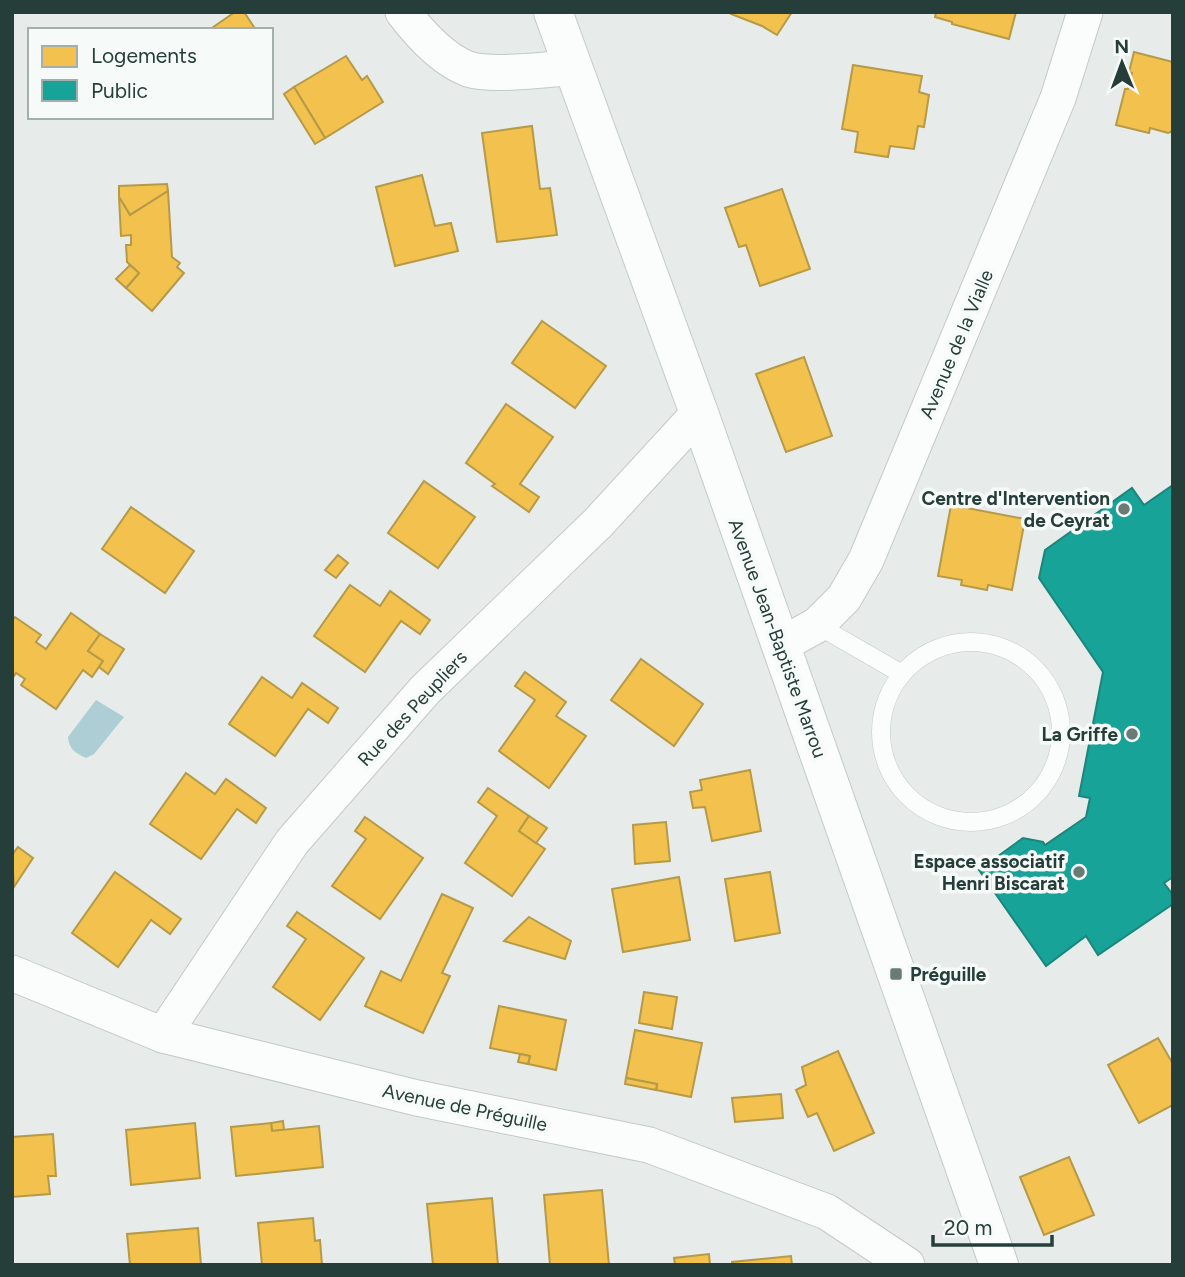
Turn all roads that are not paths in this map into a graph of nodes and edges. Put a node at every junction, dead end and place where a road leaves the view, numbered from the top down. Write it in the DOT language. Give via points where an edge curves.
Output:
graph roads {
  1 [pos="402,12"];
  2 [pos="553,12"];
  3 [pos="1085,12"];
  4 [pos="572,68"];
  5 [pos="699,413"];
  6 [pos="817,625"];
  7 [pos="781,645"];
  8 [pos="902,674"];
  9 [pos="12,973"];
  10 [pos="163,1035"];
  11 [pos="907,1265"];
  12 [pos="999,1265"];
  1 -- 4 [label="street" via="438,51 469,69"];
  2 -- 4 [label="main road, Avenue Jean-Baptiste Marrou"];
  3 -- 6 [label="street, Avenue de la Vialle" via="1058,98 866,560 844,598"];
  4 -- 5 [label="main road, Avenue Jean-Baptiste Marrou"];
  5 -- 7 [label="main road, Avenue Jean-Baptiste Marrou"];
  5 -- 10 [label="street, Rue des Peupliers" via="598,523 425,690 292,842"];
  6 -- 7 [label="street, Avenue de la Vialle"];
  6 -- 8 [label="lane"];
  7 -- 12 [label="main road, Avenue Jean-Baptiste Marrou"];
  8 -- 8 [label="lane" via="928,653 961,642 997,646 1024,659 1050,689 1061,724 1060,747 1047,781 1009,814 977,822 945,818 921,807 902,790 888,768 881,738 883,711"];
  9 -- 10 [label="street, Avenue de Préguille"];
  10 -- 11 [label="street, Avenue de Préguille" via="417,1098 649,1144 827,1212"];
}
